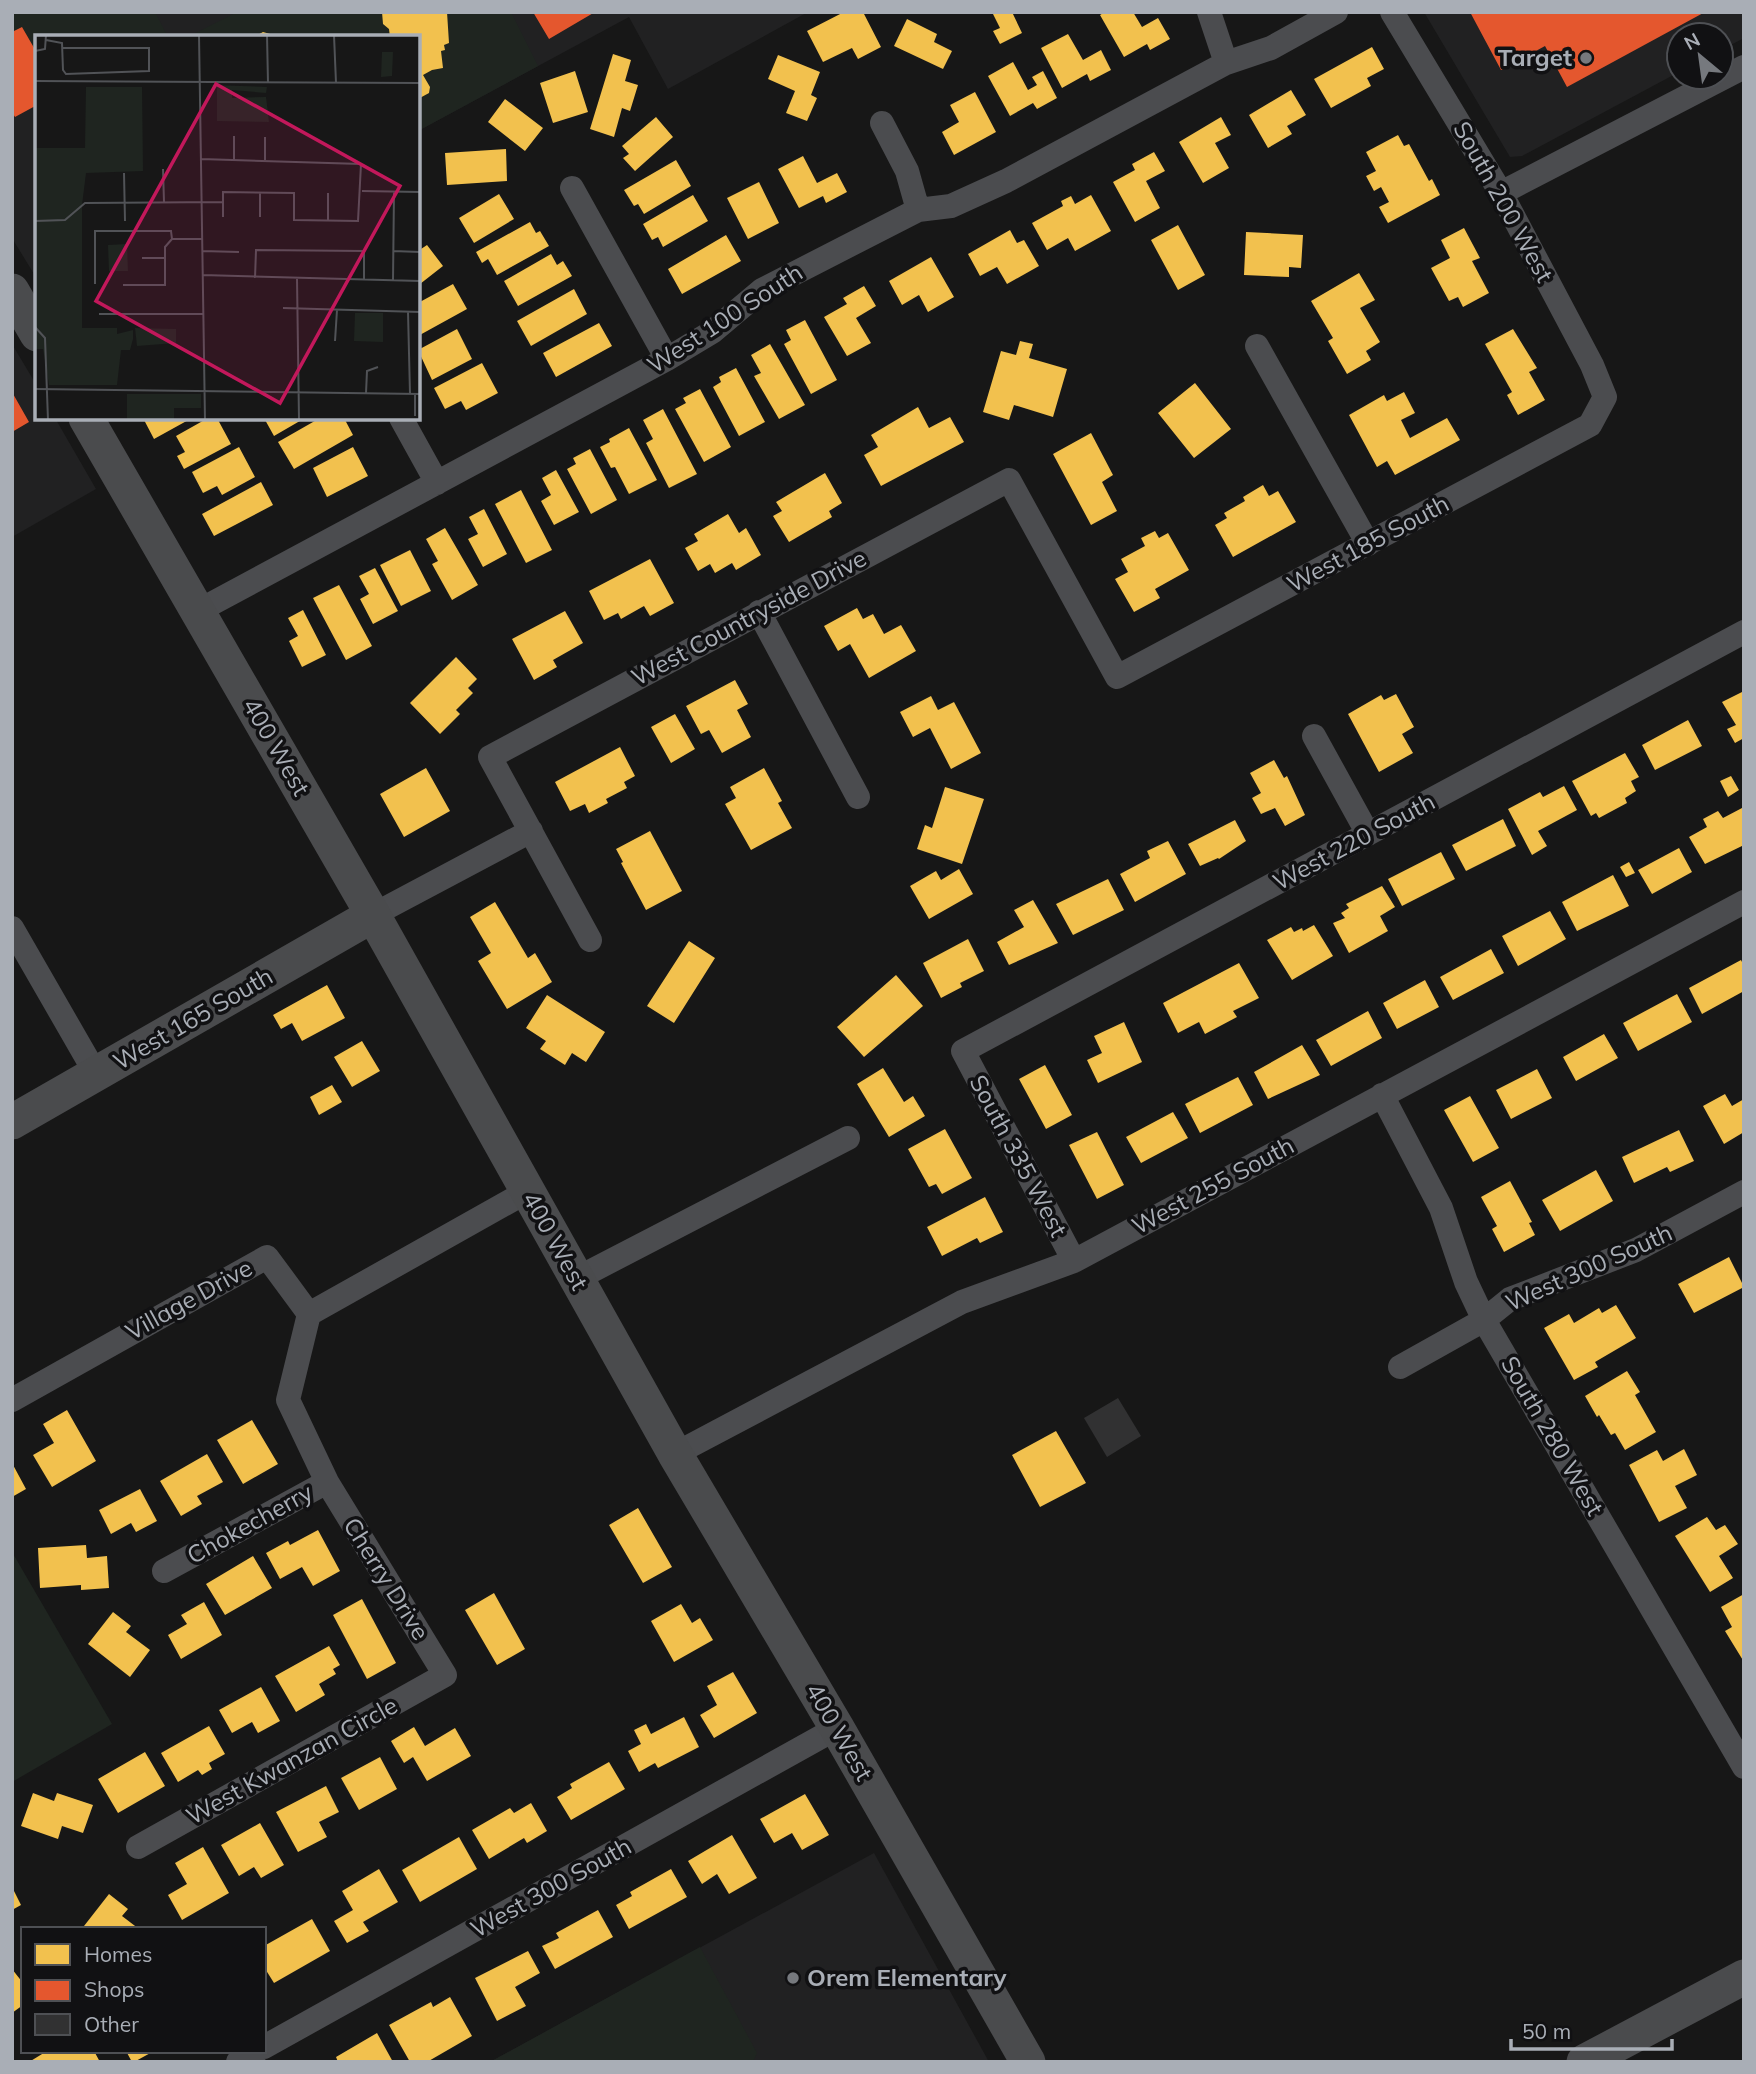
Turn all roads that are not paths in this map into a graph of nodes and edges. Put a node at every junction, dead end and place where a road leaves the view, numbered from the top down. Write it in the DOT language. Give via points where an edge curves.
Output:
graph roads {
  1 [pos="1209,12"];
  2 [pos="1336,12"];
  3 [pos="1392,12"];
  4 [pos="1226,63"];
  5 [pos="1740,76"];
  6 [pos="882,123"];
  7 [pos="572,188"];
  8 [pos="1502,193"];
  9 [pos="918,210"];
  10 [pos="12,292"];
  11 [pos="35,331"];
  12 [pos="1257,346"];
  13 [pos="667,359"];
  14 [pos="1605,397"];
  15 [pos="87,420"];
  16 [pos="402,420"];
  17 [pos="437,483"];
  18 [pos="1368,544"];
  19 [pos="198,611"];
  20 [pos="759,612"];
  21 [pos="1744,632"];
  22 [pos="1117,677"];
  23 [pos="1314,736"];
  24 [pos="858,797"];
  25 [pos="531,831"];
  26 [pos="1368,834"];
  27 [pos="1744,902"];
  28 [pos="373,915"];
  29 [pos="12,928"];
  30 [pos="590,940"];
  31 [pos="963,1051"];
  32 [pos="96,1074"];
  33 [pos="1382,1095"];
  34 [pos="12,1122"];
  35 [pos="848,1138"];
  36 [pos="528,1191"];
  37 [pos="1744,1192"];
  38 [pos="1074,1261"];
  39 [pos="576,1279"];
  40 [pos="309,1314"];
  41 [pos="1485,1320"];
  42 [pos="1400,1367"];
  43 [pos="12,1399"];
  44 [pos="674,1454"];
  45 [pos="327,1482"];
  46 [pos="164,1572"];
  47 [pos="446,1675"];
  48 [pos="837,1728"];
  49 [pos="1744,1767"];
  50 [pos="138,1847"];
  51 [pos="1744,1978"];
  52 [pos="266,2046"];
  53 [pos="254,2053"];
  54 [pos="238,2062"];
  55 [pos="1028,2062"];
  56 [pos="1584,2062"];
  1 -- 4 [label="street"];
  2 -- 4 [label="street, West 100 South" via="1271,48"];
  3 -- 8 [label="street, South 200 West"];
  4 -- 9 [label="street, West 100 South" via="1006,181 951,206"];
  5 -- 8 [label="street"];
  6 -- 9 [label="street" via="907,171"];
  7 -- 13 [label="street"];
  8 -- 14 [label="street, South 200 West"];
  9 -- 13 [label="street, West 100 South" via="762,290 712,332"];
  10 -- 11 [label="main road"];
  12 -- 18 [label="street"];
  13 -- 17 [label="street, West 100 South"];
  14 -- 18 [label="street, West 185 South" via="1590,425"];
  15 -- 19 [label="main road, 400 West"];
  16 -- 17 [label="street"];
  17 -- 19 [label="street, West 100 South"];
  18 -- 22 [label="street, West 185 South"];
  19 -- 28 [label="main road, 400 West"];
  20 -- 22 [label="street, West Countryside Drive" via="1009,480"];
  20 -- 24 [label="street"];
  20 -- 25 [label="street, West Countryside Drive" via="490,757"];
  21 -- 26 [label="street, West 220 South"];
  23 -- 26 [label="street"];
  25 -- 28 [label="street"];
  25 -- 30 [label="street"];
  26 -- 31 [label="street, West 220 South"];
  27 -- 33 [label="street, West 255 South"];
  28 -- 32 [label="main road, West 165 South"];
  28 -- 36 [label="main road, 400 West"];
  29 -- 32 [label="street"];
  31 -- 38 [label="street, South 335 West"];
  32 -- 34 [label="main road, West 165 South"];
  33 -- 38 [label="street, West 255 South"];
  33 -- 41 [label="street, South 280 West" via="1441,1208 1466,1282"];
  35 -- 39 [label="street"];
  36 -- 39 [label="main road, 400 West"];
  36 -- 40 [label="street"];
  37 -- 41 [label="street, West 300 South" via="1636,1250 1510,1299"];
  38 -- 44 [label="street, West 255 South" via="962,1302"];
  39 -- 44 [label="main road, 400 West"];
  40 -- 43 [label="street, Village Drive" via="267,1256"];
  40 -- 45 [label="street, Chokecherry" via="288,1400"];
  41 -- 42 [label="street, West 300 South"];
  41 -- 49 [label="street, South 280 West"];
  44 -- 48 [label="main road, 400 West"];
  45 -- 46 [label="street, Chokecherry"];
  45 -- 47 [label="street, Cherry Drive"];
  47 -- 50 [label="street, West Kwanzan Circle"];
  48 -- 52 [label="street, West 300 South"];
  48 -- 55 [label="main road, 400 West"];
  51 -- 56 [label="main road"];
  53 -- 54 [label="street"];
}
